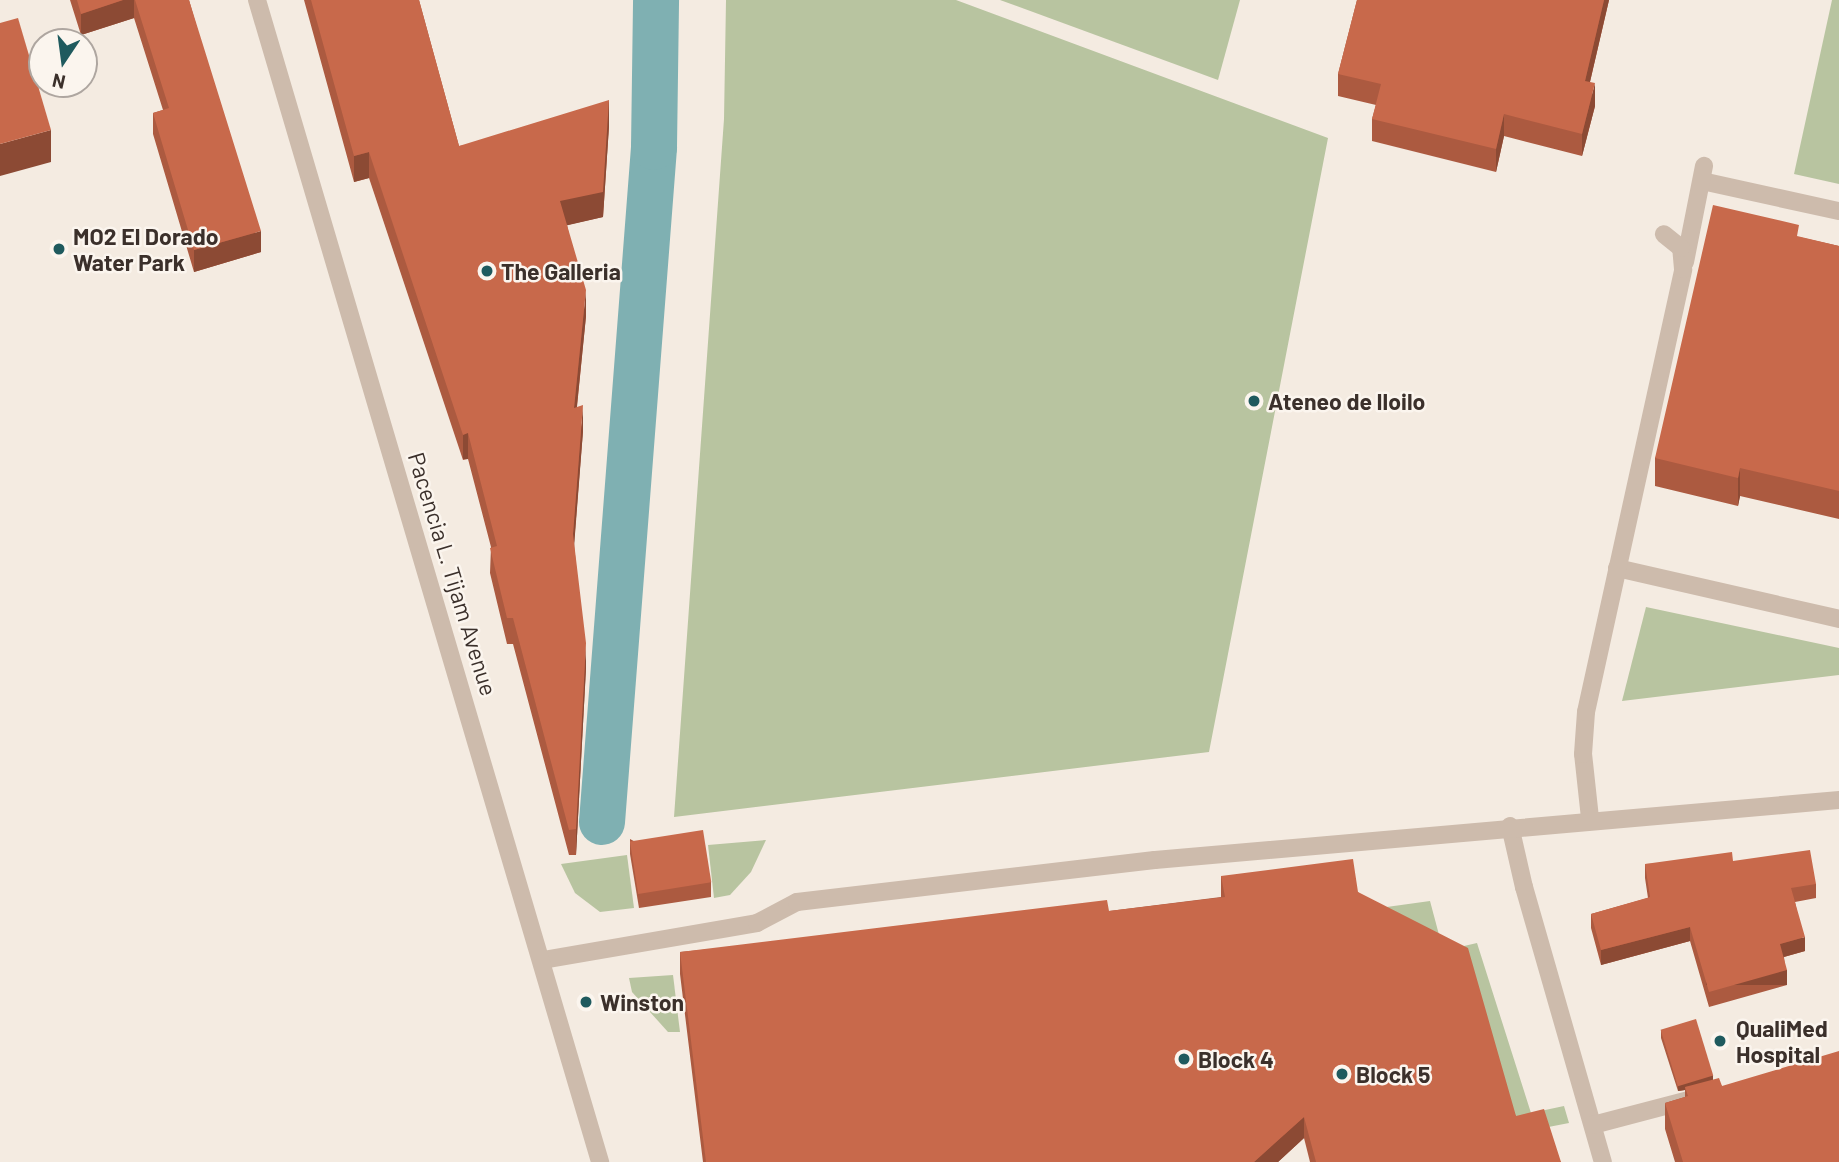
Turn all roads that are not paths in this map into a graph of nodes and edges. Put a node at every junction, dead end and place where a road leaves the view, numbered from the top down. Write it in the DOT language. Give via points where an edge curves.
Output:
graph roads {
  1 [pos="257,0"];
  2 [pos="1839,211"];
  3 [pos="1664,234"];
  4 [pos="1683,269"];
  5 [pos="1617,568"];
  6 [pos="1839,619"];
  7 [pos="1839,800"];
  8 [pos="1590,818"];
  9 [pos="1510,825"];
  10 [pos="542,960"];
  11 [pos="1712,1094"];
  12 [pos="1593,1125"];
  13 [pos="600,1162"];
  14 [pos="1604,1162"];
  1 -- 10 [label="street, Pacencia L. Tijam Avenue"];
  2 -- 4 [label="street" via="1703,173"];
  3 -- 4 [label="street" via="1681,248"];
  4 -- 5 [label="street"];
  5 -- 6 [label="street"];
  5 -- 8 [label="street" via="1584,729"];
  7 -- 8 [label="street"];
  8 -- 9 [label="street"];
  9 -- 10 [label="street" via="797,902 757,923"];
  9 -- 12 [label="street"];
  10 -- 13 [label="street, Pacencia L. Tijam Avenue"];
  11 -- 12 [label="street"];
  12 -- 14 [label="street"];
}
